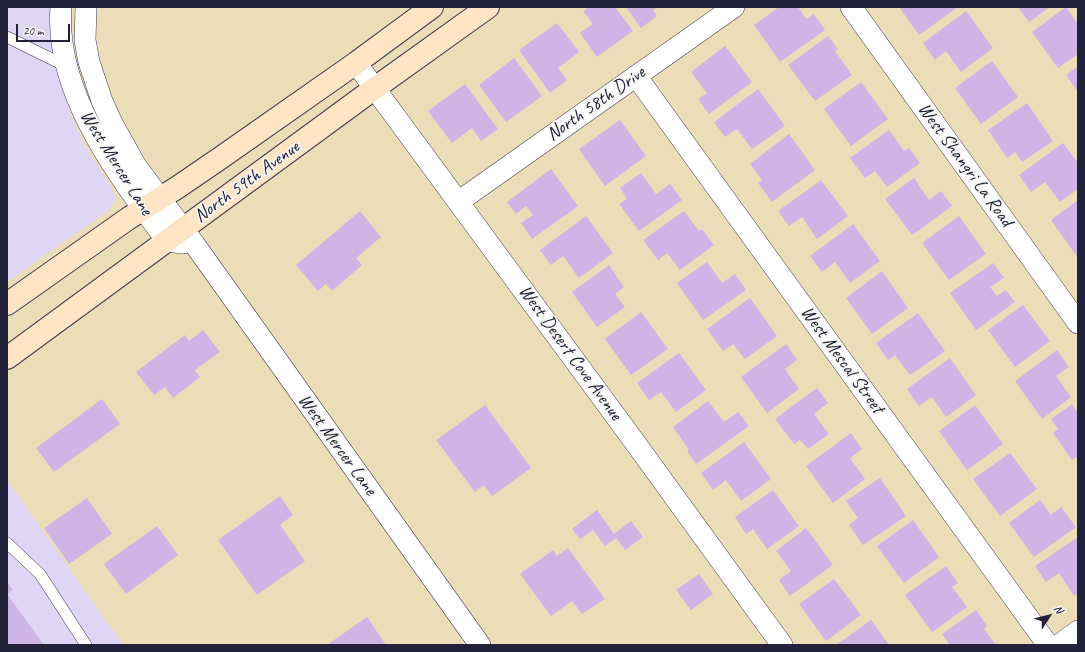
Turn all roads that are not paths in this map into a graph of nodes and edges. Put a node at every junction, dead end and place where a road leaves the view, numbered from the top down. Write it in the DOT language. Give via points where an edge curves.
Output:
graph roads {
  1 [pos="61,7"];
  2 [pos="86,7"];
  3 [pos="432,7"];
  4 [pos="488,7"];
  5 [pos="734,7"];
  6 [pos="851,7"];
  7 [pos="7,37"];
  8 [pos="356,63"];
  9 [pos="66,66"];
  10 [pos="636,76"];
  11 [pos="375,88"];
  12 [pos="458,202"];
  13 [pos="152,203"];
  14 [pos="182,238"];
  15 [pos="7,304"];
  16 [pos="1078,323"];
  17 [pos="7,358"];
  18 [pos="7,543"];
  19 [pos="1078,631"];
  20 [pos="86,645"];
  21 [pos="480,645"];
  22 [pos="782,645"];
  23 [pos="1048,645"];
  24 [pos="1059,645"];
  1 -- 9 [label="street, West Mercer Lane" via="60,31"];
  2 -- 13 [label="street, West Mercer Lane" via="86,47 102,101"];
  3 -- 8 [label="main road, North 59th Avenue"];
  4 -- 11 [label="main road, North 59th Avenue"];
  5 -- 10 [label="street, North 58th Drive"];
  6 -- 16 [label="street, West Shangri La Road"];
  7 -- 9 [label="lane"];
  8 -- 11 [label="street, West Desert Cove Avenue"];
  8 -- 13 [label="main road, North 59th Avenue"];
  9 -- 13 [label="street, West Mercer Lane" via="79,103 96,137"];
  10 -- 12 [label="street, North 58th Drive"];
  10 -- 23 [label="street, West Mescal Street"];
  11 -- 12 [label="street, West Desert Cove Avenue"];
  11 -- 14 [label="main road, North 59th Avenue"];
  12 -- 22 [label="street, West Desert Cove Avenue"];
  13 -- 14 [label="street, West Mercer Lane"];
  13 -- 15 [label="main road, North 59th Avenue"];
  14 -- 17 [label="main road, North 59th Avenue"];
  14 -- 21 [label="street, West Mercer Lane"];
  18 -- 20 [label="lane" via="40,574"];
  19 -- 24 [label="street"];
}
